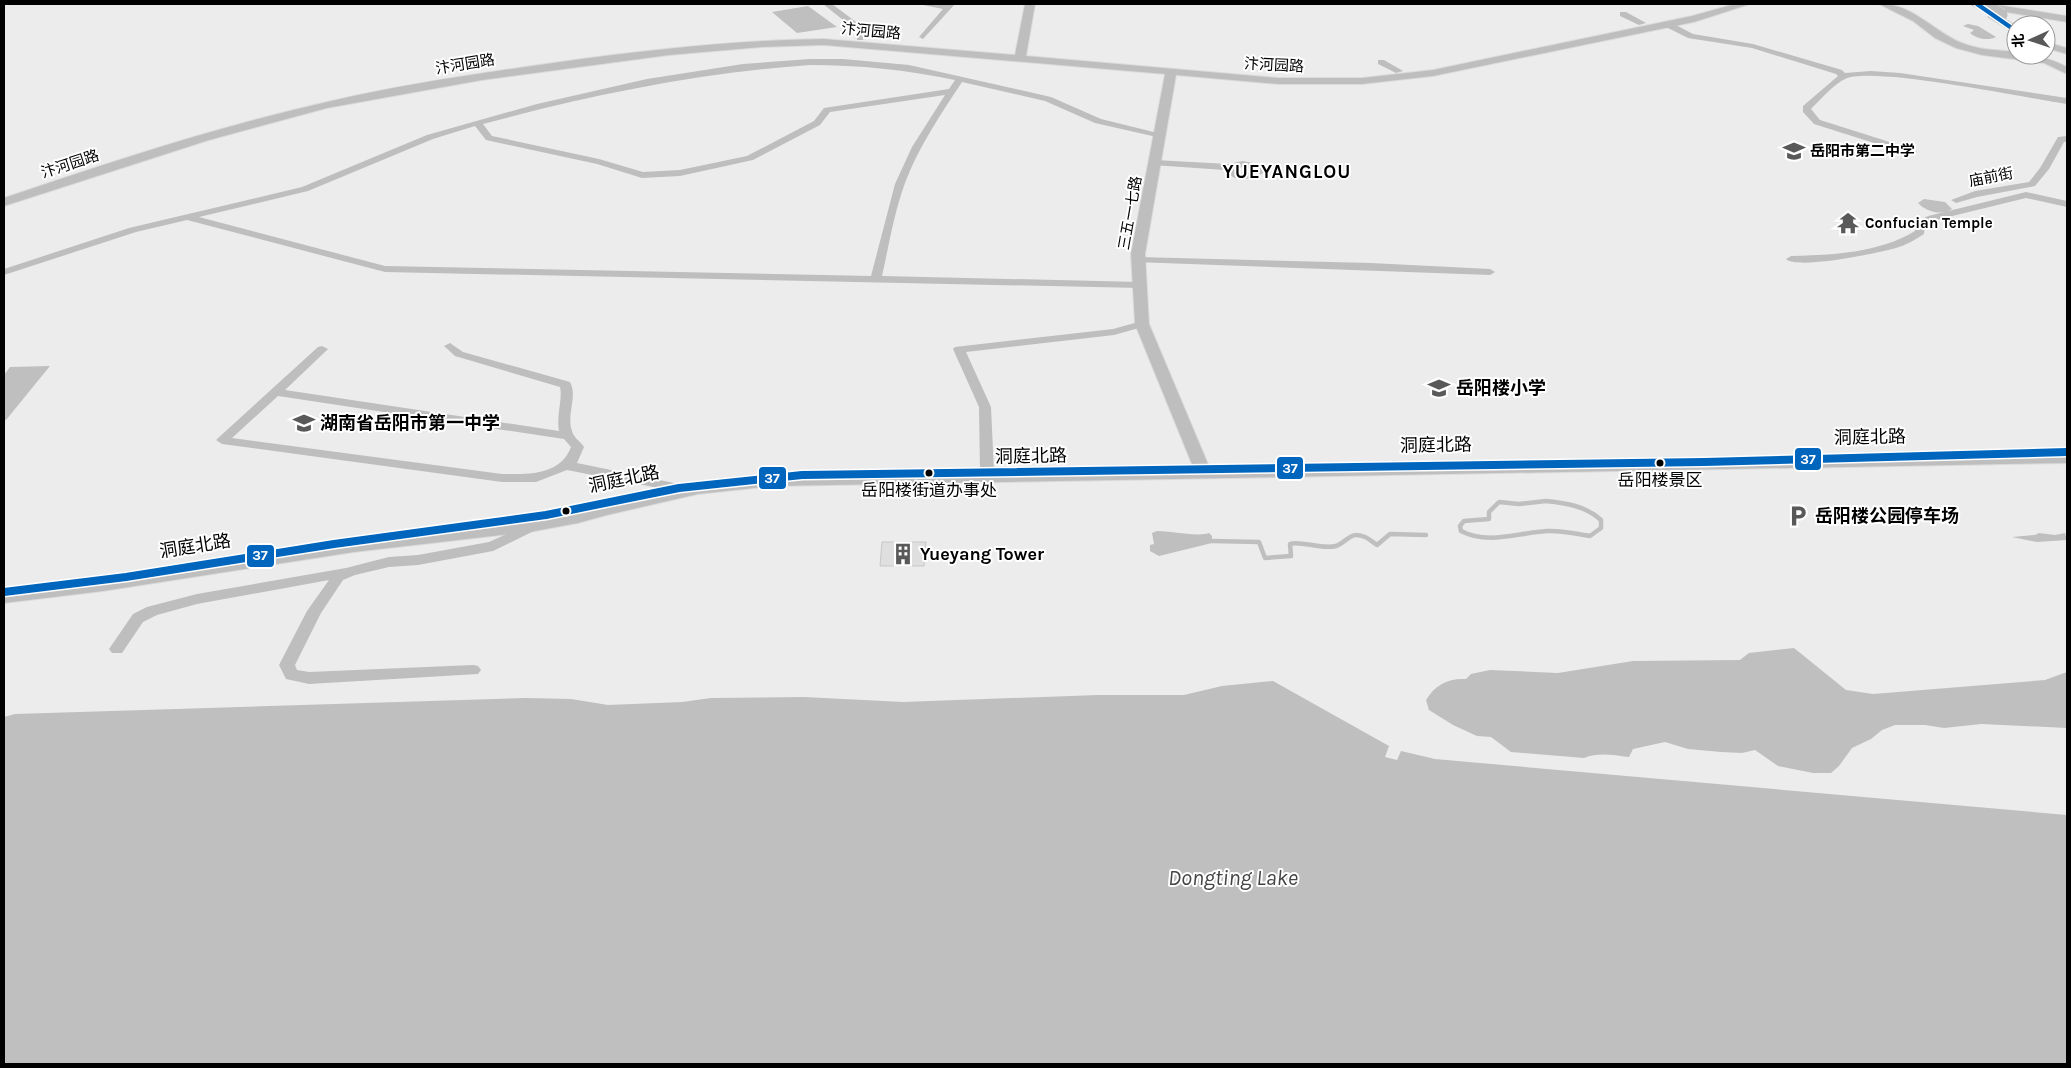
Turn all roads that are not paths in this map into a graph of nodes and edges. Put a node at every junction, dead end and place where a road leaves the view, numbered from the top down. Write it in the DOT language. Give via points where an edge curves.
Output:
graph roads {
  1 [pos="827,4"];
  2 [pos="922,4"];
  3 [pos="1020,4"];
  4 [pos="1030,4"];
  5 [pos="1717,4"];
  6 [pos="1745,4"];
  7 [pos="1884,4"];
  8 [pos="1976,4"];
  9 [pos="1986,4"];
  10 [pos="2007,4"];
  11 [pos="950,5"];
  12 [pos="2067,13"];
  13 [pos="1622,14"];
  14 [pos="1997,15"];
  15 [pos="2067,19"];
  16 [pos="2006,20"];
  17 [pos="1015,23"];
  18 [pos="1642,23"];
  19 [pos="2006,23"];
  20 [pos="1667,24"];
  21 [pos="923,37"];
  22 [pos="860,38"];
  23 [pos="1982,52"];
  24 [pos="2006,53"];
  25 [pos="1007,55"];
  26 [pos="1020,56"];
  27 [pos="2056,56"];
  28 [pos="2056,56"];
  29 [pos="1381,62"];
  30 [pos="2067,63"];
  31 [pos="1120,65"];
  32 [pos="1399,71"];
  33 [pos="1171,73"];
  34 [pos="1843,76"];
  35 [pos="960,79"];
  36 [pos="952,91"];
  37 [pos="2067,102"];
  38 [pos="477,123"];
  39 [pos="1161,135"];
  40 [pos="2067,139"];
  41 [pos="1912,152"];
  42 [pos="1155,163"];
  43 [pos="1228,167"];
  44 [pos="4,191"];
  45 [pos="1956,200"];
  46 [pos="4,202"];
  47 [pos="2067,204"];
  48 [pos="190,218"];
  49 [pos="1792,259"];
  50 [pos="1138,260"];
  51 [pos="4,272"];
  52 [pos="1490,272"];
  53 [pos="876,280"];
  54 [pos="1140,285"];
  55 [pos="1142,324"];
  56 [pos="450,346"];
  57 [pos="322,349"];
  58 [pos="277,392"];
  59 [pos="566,435"];
  60 [pos="2067,452"];
  61 [pos="2067,458"];
  62 [pos="566,466"];
  63 [pos="1202,469"];
  64 [pos="987,472"];
  65 [pos="679,488"];
  66 [pos="535,525"];
  67 [pos="351,571"];
  68 [pos="4,592"];
  69 [pos="4,598"];
  70 [pos="117,649"];
  71 [pos="473,670"];
  1 -- 22 [label="street" via="862,30"];
  2 -- 11 [label="street"];
  3 -- 17 [label="main road"];
  4 -- 26 [label="main road"];
  5 -- 18 [label="main road, 汴河园路"];
  6 -- 20 [label="main road, 汴河园路"];
  7 -- 23 [label="main road" via="1917,19 1939,36"];
  8 -- 14 [label="main road"];
  8 -- 15 [label="main road"];
  9 -- 14 [label="main road, bridge"];
  10 -- 12 [label="main road"];
  11 -- 21 [label="street"];
  13 -- 18 [label="street"];
  14 -- 16 [label="main road"];
  14 -- 19 [label="main road"];
  18 -- 32 [label="main road, 汴河园路"];
  20 -- 33 [label="main road, 汴河园路" via="1405,77 1317,82"];
  20 -- 34 [label="street" via="1691,36 1753,46 1839,72"];
  22 -- 25 [label="main road, 汴河园路"];
  22 -- 44 [label="main road, 汴河园路" via="817,36 704,40 424,77 260,112"];
  23 -- 24 [label="main road"];
  23 -- 30 [label="main road"];
  25 -- 26 [label="main road, 汴河园路"];
  25 -- 46 [label="main road, 汴河园路" via="824,42 774,42 682,49 488,75 327,106 255,124 156,152"];
  26 -- 31 [label="main road, 汴河园路"];
  27 -- 30 [label="main road"];
  28 -- 30 [label="main road"];
  29 -- 32 [label="street"];
  31 -- 32 [label="main road, 汴河园路" via="1273,76 1366,75"];
  31 -- 33 [label="main road, 汴河园路"];
  33 -- 39 [label="main road, 三五一七路"];
  34 -- 37 [label="street" via="1861,73 1925,79"];
  34 -- 41 [label="street" via="1806,108 1812,118"];
  35 -- 36 [label="street"];
  35 -- 38 [label="street" via="909,68 842,62 771,64 647,82"];
  35 -- 39 [label="street" via="1048,100 1098,121"];
  36 -- 38 [label="street" via="827,110 816,123 750,158 680,173 642,175 599,162 489,138"];
  36 -- 53 [label="street" via="921,137 904,173 888,224"];
  38 -- 48 [label="street" via="430,137 305,189"];
  39 -- 42 [label="main road, 三五一七路"];
  40 -- 45 [label="street, 庙前街" via="2061,139 2044,170 2032,184"];
  42 -- 43 [label="street"];
  42 -- 50 [label="main road, 三五一七路"];
  47 -- 49 [label="street" via="2026,195 1932,218 1920,224 1920,232 1911,240 1863,252"];
  48 -- 51 [label="street" via="133,230"];
  48 -- 53 [label="street" via="385,269"];
  50 -- 52 [label="street"];
  50 -- 54 [label="main road, 三五一七路"];
  53 -- 54 [label="street"];
  54 -- 55 [label="main road, 三五一七路"];
  55 -- 63 [label="main road, 三五一七路"];
  55 -- 64 [label="street" via="1114,332 960,349 985,407"];
  56 -- 59 [label="street" via="459,354 566,385 568,394 563,406 563,419"];
  57 -- 58 [label="street"];
  58 -- 59 [label="street"];
  58 -- 62 [label="street" via="222,440 502,478 536,478"];
  59 -- 62 [label="street" via="578,447 573,460"];
  60 -- 63 [label="main road, 洞庭北路" via="1704,462"];
  61 -- 66 [label="main road, 洞庭北路" via="802,479 698,489"];
  62 -- 65 [label="street"];
  63 -- 64 [label="main road, 洞庭北路"];
  64 -- 65 [label="main road, 洞庭北路" via="802,475"];
  65 -- 68 [label="main road, 洞庭北路" via="546,515"];
  66 -- 67 [label="street" via="493,546"];
  66 -- 69 [label="main road, 洞庭北路" via="354,546"];
  67 -- 70 [label="street" via="197,599 152,611 138,618"];
  67 -- 71 [label="street" via="338,577 314,611 287,665 292,674 309,678"];
}
